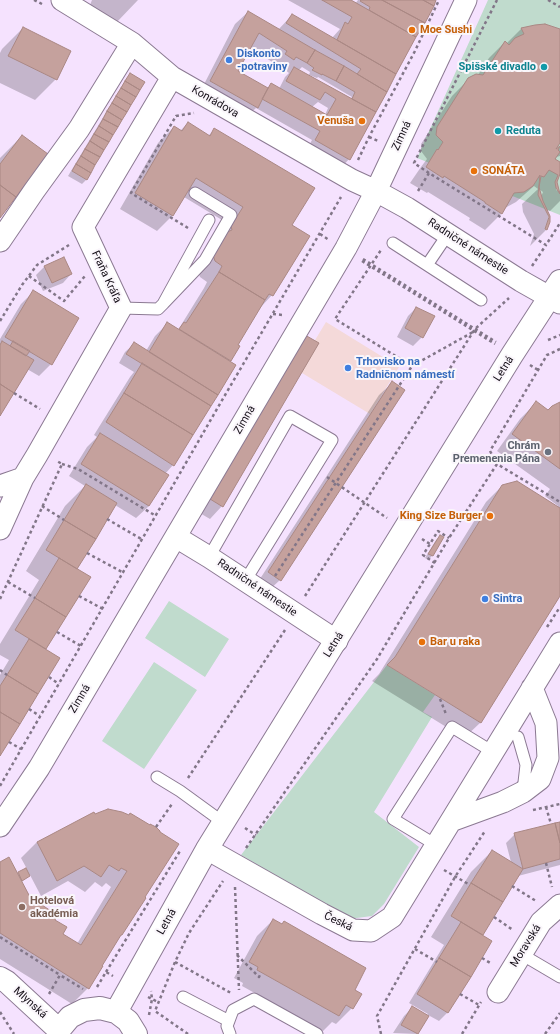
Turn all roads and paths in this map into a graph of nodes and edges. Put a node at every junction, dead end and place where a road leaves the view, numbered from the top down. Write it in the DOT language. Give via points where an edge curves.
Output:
graph roads {
  1 [pos="62,0"];
  2 [pos="439,0"];
  3 [pos="466,0"];
  4 [pos="497,0"];
  5 [pos="548,0"];
  6 [pos="560,7"];
  7 [pos="132,43"];
  8 [pos="172,77"];
  9 [pos="196,112"];
  10 [pos="429,173"];
  11 [pos="352,180"];
  12 [pos="376,191"];
  13 [pos="195,193"];
  14 [pos="408,208"];
  15 [pos="209,220"];
  16 [pos="560,223"];
  17 [pos="87,234"];
  18 [pos="320,234"];
  19 [pos="448,234"];
  20 [pos="200,236"];
  21 [pos="0,241"];
  22 [pos="388,244"];
  23 [pos="546,245"];
  24 [pos="345,248"];
  25 [pos="99,261"];
  26 [pos="371,265"];
  27 [pos="427,265"];
  28 [pos="529,270"];
  29 [pos="29,276"];
  30 [pos="556,294"];
  31 [pos="509,297"];
  32 [pos="480,300"];
  33 [pos="163,304"];
  34 [pos="120,308"];
  35 [pos="0,321"];
  36 [pos="474,330"];
  37 [pos="560,335"];
  38 [pos="544,345"];
  39 [pos="560,349"];
  40 [pos="514,353"];
  41 [pos="412,366"];
  42 [pos="14,393"];
  43 [pos="57,420"];
  44 [pos="40,450"];
  45 [pos="62,464"];
  46 [pos="497,464"];
  47 [pos="315,469"];
  48 [pos="23,478"];
  49 [pos="335,483"];
  50 [pos="0,486"];
  51 [pos="560,502"];
  52 [pos="365,504"];
  53 [pos="42,506"];
  54 [pos="156,516"];
  55 [pos="107,519"];
  56 [pos="64,520"];
  57 [pos="0,529"];
  58 [pos="405,529"];
  59 [pos="176,537"];
  60 [pos="449,538"];
  61 [pos="143,540"];
  62 [pos="430,544"];
  63 [pos="87,553"];
  64 [pos="209,557"];
  65 [pos="434,563"];
  66 [pos="124,573"];
  67 [pos="274,578"];
  68 [pos="245,581"];
  69 [pos="8,582"];
  70 [pos="79,596"];
  71 [pos="35,598"];
  72 [pos="0,599"];
  73 [pos="103,609"];
  74 [pos="296,614"];
  75 [pos="57,632"];
  76 [pos="337,641"];
  77 [pos="560,643"];
  78 [pos="81,646"];
  79 [pos="0,670"];
  80 [pos="7,675"];
  81 [pos="49,677"];
  82 [pos="59,684"];
  83 [pos="532,688"];
  84 [pos="29,709"];
  85 [pos="40,716"];
  86 [pos="518,737"];
  87 [pos="9,742"];
  88 [pos="21,749"];
  89 [pos="493,752"];
  90 [pos="157,777"];
  91 [pos="0,784"];
  92 [pos="180,791"];
  93 [pos="523,792"];
  94 [pos="560,804"];
  95 [pos="546,807"];
  96 [pos="532,811"];
  97 [pos="451,821"];
  98 [pos="224,822"];
  99 [pos="551,824"];
  100 [pos="0,826"];
  101 [pos="156,828"];
  102 [pos="490,828"];
  103 [pos="208,849"];
  104 [pos="181,850"];
  105 [pos="431,852"];
  106 [pos="546,863"];
  107 [pos="234,864"];
  108 [pos="456,877"];
  109 [pos="470,885"];
  110 [pos="512,886"];
  111 [pos="553,907"];
  112 [pos="494,917"];
  113 [pos="503,923"];
  114 [pos="0,937"];
  115 [pos="415,949"];
  116 [pos="521,954"];
  117 [pos="236,955"];
  118 [pos="482,958"];
  119 [pos="175,962"];
  120 [pos="437,962"];
  121 [pos="489,963"];
  122 [pos="106,972"];
  123 [pos="261,973"];
  124 [pos="137,974"];
  125 [pos="60,975"];
  126 [pos="560,977"];
  127 [pos="0,978"];
  128 [pos="498,992"];
  129 [pos="233,994"];
  130 [pos="460,994"];
  131 [pos="183,997"];
  132 [pos="239,998"];
  133 [pos="478,1005"];
  134 [pos="0,1012"];
  135 [pos="116,1012"];
  136 [pos="560,1013"];
  137 [pos="229,1021"];
  138 [pos="142,1028"];
  139 [pos="59,1032"];
  140 [pos="14,1034"];
  141 [pos="188,1034"];
  142 [pos="230,1034"];
  143 [pos="317,1034"];
  144 [pos="380,1034"];
  145 [pos="545,1034"];
  1 -- 7 [label="street, Konrádova"];
  2 -- 11 [label="path" via="369,137"];
  3 -- 12 [label="street, Zimná"];
  4 -- 10 [label="path" via="414,163"];
  5 -- 6 [label="path"];
  7 -- 8 [label="street, Konrádova"];
  7 -- 21 [label="street" via="79,129"];
  8 -- 11 [label="street, Konrádova"];
  8 -- 17 [label="street" via="83,227"];
  9 -- 20 [label="path" via="176,116 131,193"];
  10 -- 14 [label="path"];
  10 -- 23 [label="path"];
  11 -- 12 [label="street, Konrádova"];
  11 -- 18 [label="path"];
  12 -- 14 [label="street, Radničné námestie"];
  12 -- 24 [label="street, Zimná"];
  13 -- 33 [label="lane" via="231,215 205,260"];
  14 -- 19 [label="street, Radničné námestie"];
  15 -- 20 [label="lane"];
  16 -- 23 [label="path"];
  17 -- 25 [label="street, Fraňa Kráľa"];
  17 -- 29 [label="path" via="37,265"];
  18 -- 24 [label="path"];
  18 -- 54 [label="path"];
  19 -- 27 [label="lane"];
  19 -- 30 [label="street, Radničné námestie" via="521,281"];
  20 -- 33 [label="lane"];
  22 -- 26 [label="path"];
  22 -- 27 [label="lane"];
  23 -- 28 [label="path"];
  24 -- 26 [label="path"];
  24 -- 59 [label="street, Zimná"];
  25 -- 29 [label="path" via="64,301"];
  25 -- 34 [label="street, Fraňa Kráľa"];
  26 -- 36 [label="path"];
  26 -- 41 [label="path" via="335,319"];
  27 -- 32 [label="lane"];
  29 -- 35 [label="path"];
  30 -- 40 [label="street, Letná"];
  31 -- 36 [label="path"];
  33 -- 34 [label="lane" via="158,309"];
  34 -- 43 [label="street, Fraňa Kráľa"];
  36 -- 40 [label="path"];
  36 -- 41 [label="path"];
  36 -- 52 [label="path"];
  37 -- 38 [label="path" via="549,339"];
  39 -- 46 [label="path" via="547,355 490,451"];
  40 -- 58 [label="street, Letná"];
  41 -- 49 [label="path"];
  42 -- 43 [label="path"];
  43 -- 44 [label="street, Fraňa Kráľa"];
  44 -- 45 [label="path"];
  44 -- 48 [label="street, Fraňa Kráľa"];
  45 -- 53 [label="path"];
  45 -- 54 [label="path" via="78,469"];
  46 -- 51 [label="path"];
  46 -- 60 [label="path"];
  47 -- 49 [label="path"];
  47 -- 64 [label="lane" via="332,440 290,416"];
  47 -- 68 [label="lane"];
  48 -- 50 [label="street"];
  48 -- 57 [label="street, Fraňa Kráľa"];
  49 -- 52 [label="path"];
  49 -- 67 [label="path"];
  52 -- 58 [label="path"];
  52 -- 74 [label="path"];
  53 -- 56 [label="path"];
  53 -- 69 [label="path"];
  54 -- 61 [label="path"];
  55 -- 61 [label="path"];
  58 -- 62 [label="path"];
  58 -- 76 [label="street, Letná"];
  59 -- 64 [label="street, Radničné námestie"];
  59 -- 100 [label="street, Zimná" via="40,768"];
  60 -- 62 [label="path" via="438,531"];
  60 -- 65 [label="path"];
  61 -- 66 [label="path"];
  62 -- 65 [label="path" via="423,555"];
  63 -- 66 [label="path"];
  64 -- 68 [label="street, Radničné námestie"];
  65 -- 107 [label="path" via="377,659"];
  66 -- 73 [label="path"];
  68 -- 74 [label="street, Radničné námestie"];
  69 -- 71 [label="path"];
  69 -- 72 [label="path"];
  70 -- 73 [label="path"];
  73 -- 78 [label="path"];
  74 -- 76 [label="street, Radničné námestie"];
  74 -- 92 [label="path"];
  75 -- 78 [label="path"];
  76 -- 98 [label="street, Letná"];
  77 -- 83 [label="street, Česká"];
  78 -- 82 [label="path"];
  79 -- 80 [label="path"];
  81 -- 82 [label="path"];
  82 -- 85 [label="path"];
  83 -- 89 [label="street, Česká"];
  83 -- 93 [label="street" via="546,723 548,758 540,779"];
  84 -- 85 [label="path"];
  85 -- 88 [label="path"];
  86 -- 93 [label="lane" via="526,765"];
  87 -- 88 [label="path"];
  88 -- 91 [label="path"];
  89 -- 97 [label="street, Česká"];
  89 -- 105 [label="lane" via="452,727 393,819"];
  90 -- 92 [label="lane"];
  92 -- 98 [label="lane"];
  92 -- 101 [label="path"];
  93 -- 97 [label="street"];
  94 -- 95 [label="path"];
  95 -- 96 [label="path"];
  95 -- 99 [label="path"];
  97 -- 105 [label="street, Česká"];
  98 -- 103 [label="street, Letná"];
  102 -- 108 [label="path" via="484,831"];
  103 -- 107 [label="street, Česká"];
  103 -- 124 [label="street, Letná"];
  104 -- 122 [label="path"];
  105 -- 107 [label="street, Česká" via="392,917 371,931 353,930"];
  105 -- 108 [label="path"];
  106 -- 111 [label="path"];
  107 -- 117 [label="path"];
  107 -- 119 [label="path" via="189,932"];
  108 -- 109 [label="path"];
  108 -- 115 [label="path"];
  110 -- 111 [label="path"];
  111 -- 116 [label="street, Moravská"];
  112 -- 113 [label="path"];
  114 -- 125 [label="path"];
  115 -- 120 [label="path"];
  115 -- 144 [label="path" via="377,1016"];
  116 -- 126 [label="lane"];
  116 -- 128 [label="street, Moravská"];
  117 -- 123 [label="path" via="259,977"];
  117 -- 132 [label="path"];
  118 -- 121 [label="path"];
  119 -- 129 [label="path"];
  119 -- 141 [label="path" via="155,1011"];
  124 -- 135 [label="street, Letná"];
  124 -- 138 [label="path" via="152,992"];
  127 -- 139 [label="street, Mlynská"];
  130 -- 133 [label="path"];
  131 -- 137 [label="lane"];
  134 -- 140 [label="path"];
  135 -- 138 [label="street"];
  135 -- 139 [label="street" via="100,1008 84,1010 70,1017"];
  136 -- 145 [label="path"];
  137 -- 142 [label="lane" via="227,1026"];
  137 -- 143 [label="lane" via="233,1010 254,999"];
}
